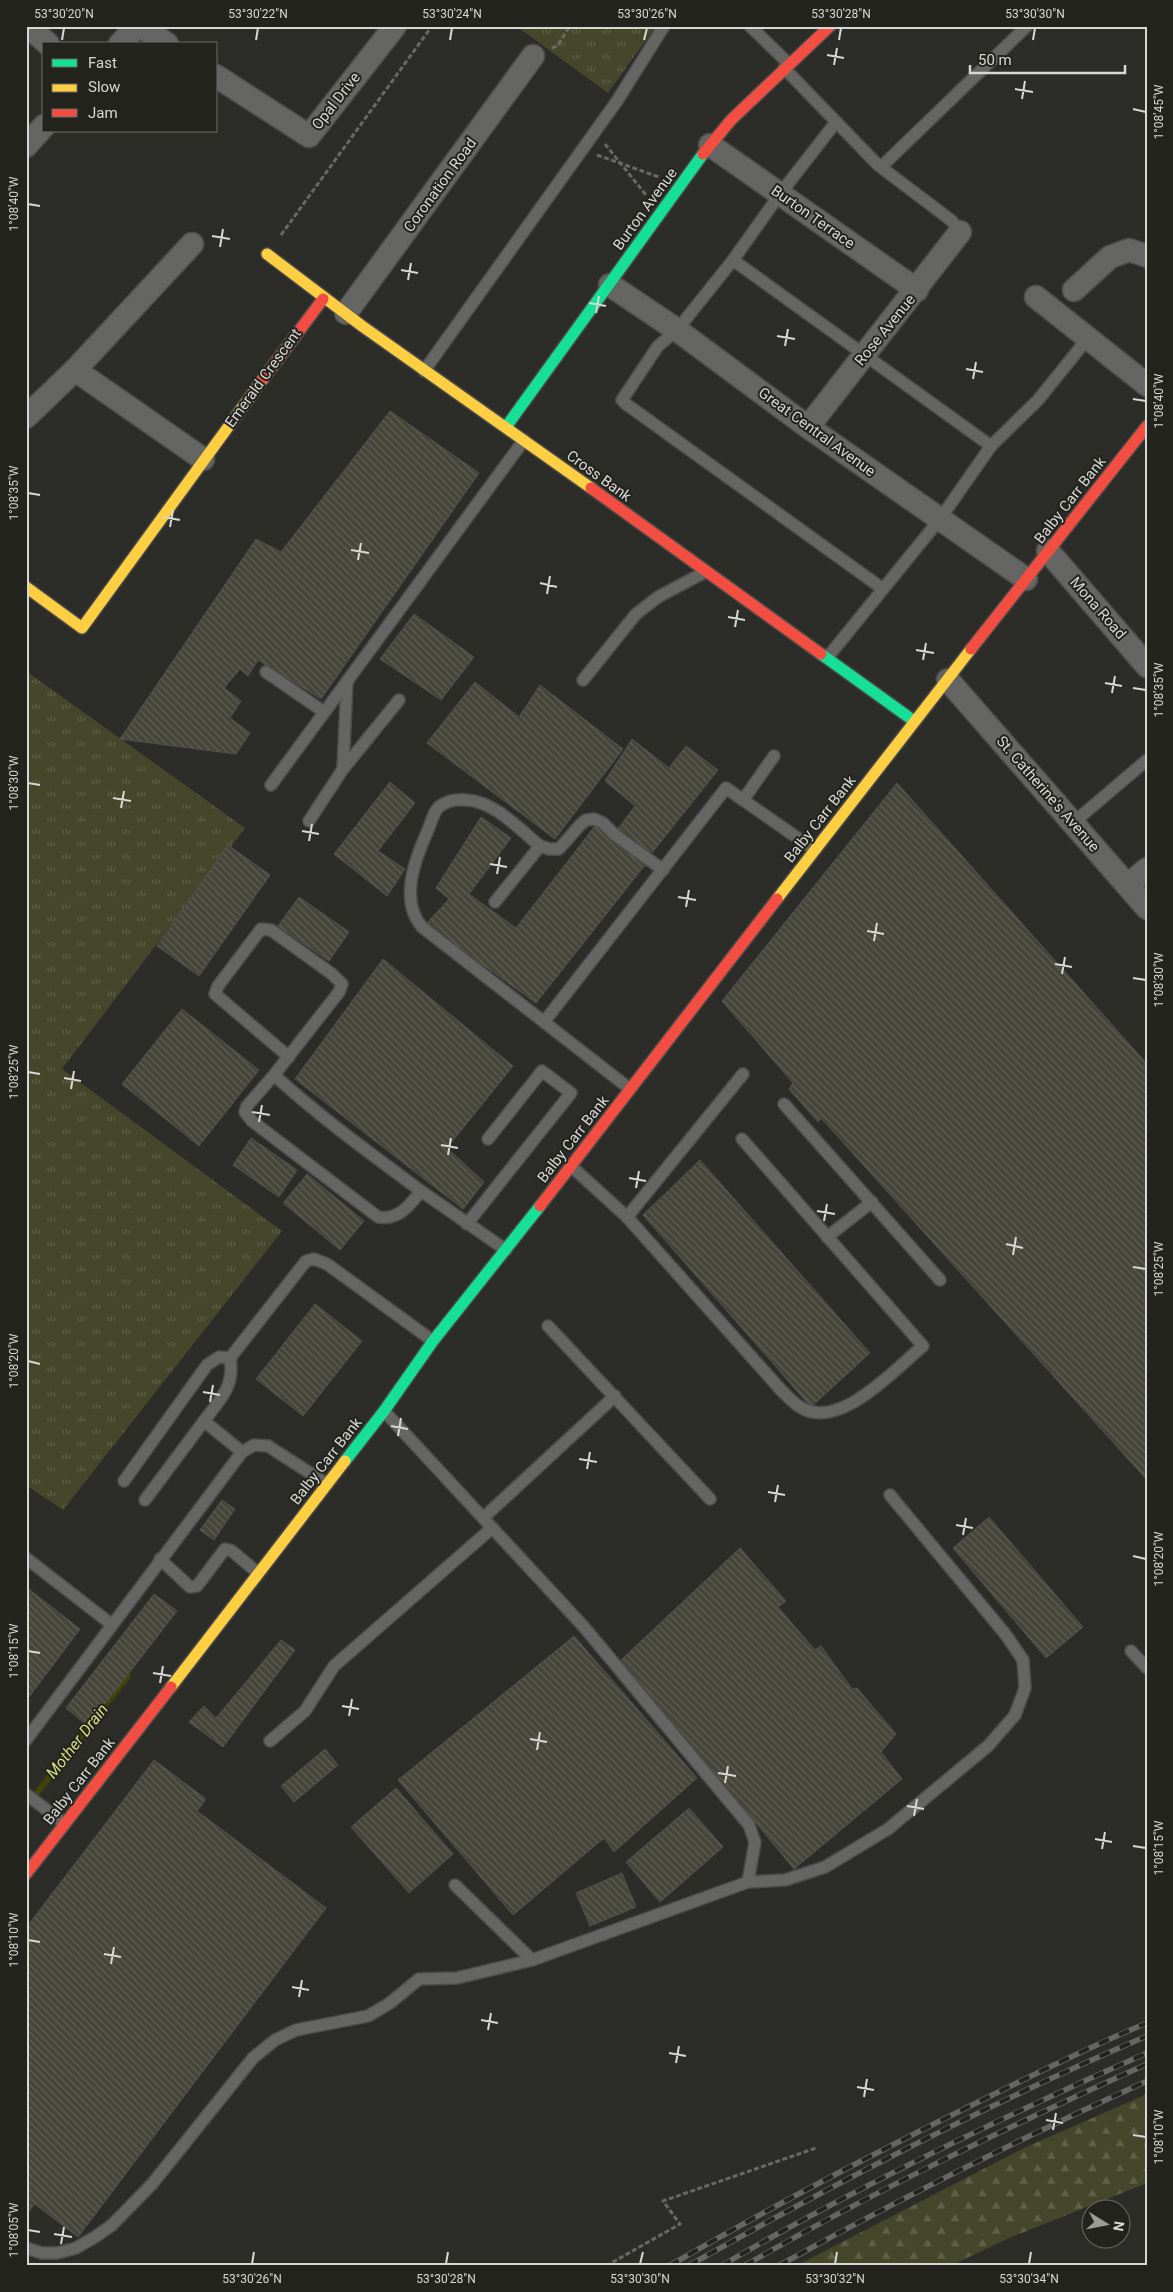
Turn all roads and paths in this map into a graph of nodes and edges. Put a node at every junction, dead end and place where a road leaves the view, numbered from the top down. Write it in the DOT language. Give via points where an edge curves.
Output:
graph roads {
  1 [pos="28,26"];
  2 [pos="139,26"];
  3 [pos="395,26"];
  4 [pos="432,26"];
  5 [pos="570,26"];
  6 [pos="664,26"];
  7 [pos="750,26"];
  8 [pos="830,26"];
  9 [pos="1027,26"];
  10 [pos="46,42"];
  11 [pos="122,42"];
  12 [pos="164,42"];
  13 [pos="533,56"];
  14 [pos="787,66"];
  15 [pos="218,77"];
  16 [pos="836,122"];
  17 [pos="42,128"];
  18 [pos="595,131"];
  19 [pos="710,145"];
  20 [pos="26,146"];
  21 [pos="582,150"];
  22 [pos="620,163"];
  23 [pos="881,167"];
  24 [pos="681,185"];
  25 [pos="780,194"];
  26 [pos="660,213"];
  27 [pos="960,232"];
  28 [pos="192,244"];
  29 [pos="267,254"];
  30 [pos="1147,256"];
  31 [pos="734,260"];
  32 [pos="610,285"];
  33 [pos="916,290"];
  34 [pos="1074,290"];
  35 [pos="1036,297"];
  36 [pos="323,299"];
  37 [pos="346,313"];
  38 [pos="677,330"];
  39 [pos="1088,338"];
  40 [pos="865,354"];
  41 [pos="75,370"];
  42 [pos="424,371"];
  43 [pos="1147,385"];
  44 [pos="26,417"];
  45 [pos="1147,426"];
  46 [pos="506,427"];
  47 [pos="808,427"];
  48 [pos="524,440"];
  49 [pos="991,446"];
  50 [pos="203,459"];
  51 [pos="940,519"];
  52 [pos="1048,551"];
  53 [pos="707,572"];
  54 [pos="1026,579"];
  55 [pos="26,587"];
  56 [pos="883,589"];
  57 [pos="827,658"];
  58 [pos="1147,666"];
  59 [pos="266,672"];
  60 [pos="584,680"];
  61 [pos="948,680"];
  62 [pos="347,681"];
  63 [pos="399,700"];
  64 [pos="324,712"];
  65 [pos="914,721"];
  66 [pos="774,756"];
  67 [pos="1147,760"];
  68 [pos="343,769"];
  69 [pos="271,785"];
  70 [pos="743,800"];
  71 [pos="309,821"];
  72 [pos="1074,822"];
  73 [pos="540,846"];
  74 [pos="815,850"];
  75 [pos="663,870"];
  76 [pos="1147,870"];
  77 [pos="1128,885"];
  78 [pos="496,902"];
  79 [pos="1147,908"];
  80 [pos="544,1022"];
  81 [pos="289,1057"];
  82 [pos="743,1074"];
  83 [pos="274,1075"];
  84 [pos="630,1089"];
  85 [pos="784,1104"];
  86 [pos="488,1139"];
  87 [pos="742,1139"];
  88 [pos="571,1166"];
  89 [pos="421,1191"];
  90 [pos="872,1202"];
  91 [pos="627,1217"];
  92 [pos="467,1224"];
  93 [pos="827,1237"];
  94 [pos="506,1250"];
  95 [pos="940,1280"];
  96 [pos="548,1326"];
  97 [pos="433,1341"];
  98 [pos="230,1358"];
  99 [pos="615,1396"];
  100 [pos="384,1411"];
  101 [pos="204,1421"];
  102 [pos="242,1452"];
  103 [pos="124,1481"];
  104 [pos="327,1484"];
  105 [pos="890,1495"];
  106 [pos="710,1499"];
  107 [pos="145,1500"];
  108 [pos="483,1518"];
  109 [pos="492,1528"];
  110 [pos="26,1558"];
  111 [pos="160,1560"];
  112 [pos="258,1573"];
  113 [pos="112,1624"];
  114 [pos="1131,1651"];
  115 [pos="1147,1668"];
  116 [pos="26,1740"];
  117 [pos="270,1741"];
  118 [pos="26,1794"];
  119 [pos="65,1824"];
  120 [pos="26,1874"];
  121 [pos="748,1882"];
  122 [pos="455,1885"];
  123 [pos="532,1960"];
  124 [pos="816,2148"];
  125 [pos="26,2248"];
  126 [pos="606,2266"];
  1 -- 10 [label="street"];
  2 -- 11 [label="street"];
  2 -- 12 [label="street"];
  3 -- 15 [label="street, Opal Drive" via="309,136"];
  4 -- 29 [label="path"];
  5 -- 13 [label="path" via="556,46"];
  6 -- 18 [label="lane"];
  7 -- 14 [label="lane"];
  8 -- 14 [label="street, Burton Avenue"];
  9 -- 23 [label="lane"];
  13 -- 37 [label="street, Coronation Road"];
  14 -- 16 [label="lane"];
  14 -- 19 [label="street, Burton Avenue"];
  16 -- 23 [label="lane"];
  16 -- 25 [label="lane"];
  17 -- 20 [label="street"];
  18 -- 21 [label="lane"];
  18 -- 22 [label="path"];
  19 -- 24 [label="street, Burton Avenue"];
  19 -- 25 [label="street, Burton Terrace"];
  21 -- 22 [label="path"];
  21 -- 42 [label="lane"];
  22 -- 24 [label="path"];
  22 -- 26 [label="path"];
  23 -- 27 [label="lane" via="952,221"];
  24 -- 26 [label="street, Burton Avenue"];
  25 -- 31 [label="lane"];
  25 -- 33 [label="street, Burton Terrace"];
  26 -- 32 [label="street, Burton Avenue"];
  27 -- 33 [label="street, Rose Avenue"];
  28 -- 41 [label="street"];
  29 -- 36 [label="street, Cross Bank"];
  30 -- 34 [label="street" via="1130,250 1110,257"];
  31 -- 38 [label="lane"];
  31 -- 40 [label="lane"];
  32 -- 38 [label="street, Great Central Avenue"];
  32 -- 46 [label="street, Burton Avenue"];
  33 -- 40 [label="street, Rose Avenue"];
  35 -- 39 [label="street"];
  36 -- 37 [label="street, Cross Bank"];
  36 -- 50 [label="street, Emerald Crescent"];
  37 -- 42 [label="street, Cross Bank"];
  38 -- 47 [label="street, Great Central Avenue"];
  38 -- 56 [label="lane" via="658,346 622,400"];
  39 -- 43 [label="street"];
  39 -- 49 [label="lane" via="1038,400"];
  40 -- 47 [label="street, Rose Avenue"];
  40 -- 49 [label="lane"];
  41 -- 44 [label="street"];
  41 -- 50 [label="street"];
  42 -- 46 [label="street, Cross Bank"];
  45 -- 52 [label="street, Balby Carr Bank"];
  46 -- 48 [label="street, Cross Bank"];
  47 -- 51 [label="street, Great Central Avenue"];
  48 -- 53 [label="street, Cross Bank"];
  48 -- 62 [label="lane"];
  49 -- 51 [label="lane"];
  50 -- 55 [label="street, Emerald Crescent" via="82,628"];
  51 -- 54 [label="street, Great Central Avenue"];
  51 -- 56 [label="lane"];
  52 -- 54 [label="street, Balby Carr Bank"];
  52 -- 58 [label="street, Mona Road"];
  53 -- 57 [label="street, Cross Bank"];
  53 -- 60 [label="lane" via="658,597 636,614"];
  54 -- 61 [label="street, Balby Carr Bank"];
  56 -- 57 [label="lane"];
  57 -- 65 [label="street, Cross Bank"];
  59 -- 64 [label="lane"];
  61 -- 65 [label="street, Balby Carr Bank"];
  61 -- 72 [label="street, St. Catherine's Avenue"];
  62 -- 64 [label="lane"];
  62 -- 68 [label="lane"];
  63 -- 68 [label="lane"];
  64 -- 69 [label="lane"];
  65 -- 74 [label="street, Balby Carr Bank"];
  66 -- 70 [label="lane"];
  67 -- 72 [label="lane"];
  68 -- 71 [label="lane"];
  70 -- 74 [label="lane"];
  70 -- 75 [label="lane" via="726,788"];
  72 -- 77 [label="street, St. Catherine's Avenue"];
  73 -- 75 [label="lane" via="559,849 580,825 594,819"];
  73 -- 78 [label="lane"];
  73 -- 80 [label="lane" via="480,802 450,801 438,807 418,854 410,896 414,918 422,927"];
  74 -- 84 [label="street, Balby Carr Bank"];
  75 -- 80 [label="lane"];
  76 -- 77 [label="street"];
  77 -- 79 [label="street, St. Catherine's Avenue"];
  80 -- 84 [label="lane"];
  81 -- 81 [label="lane" via="342,984 271,930 261,929 215,994"];
  81 -- 83 [label="lane"];
  82 -- 91 [label="lane"];
  83 -- 89 [label="lane"];
  83 -- 89 [label="lane" via="246,1106 245,1112 252,1121 378,1216 398,1215"];
  84 -- 88 [label="street, Balby Carr Bank"];
  85 -- 90 [label="lane"];
  86 -- 92 [label="lane" via="542,1071 570,1093"];
  87 -- 93 [label="lane"];
  88 -- 91 [label="lane"];
  88 -- 94 [label="street, Balby Carr Bank"];
  89 -- 92 [label="lane"];
  90 -- 93 [label="lane"];
  90 -- 95 [label="lane"];
  91 -- 93 [label="lane" via="780,1389 801,1408 820,1413 855,1403 922,1346"];
  92 -- 94 [label="lane"];
  94 -- 97 [label="street, Balby Carr Bank"];
  96 -- 99 [label="lane"];
  97 -- 98 [label="lane" via="327,1264 314,1259 306,1261"];
  97 -- 100 [label="street, Balby Carr Bank"];
  98 -- 101 [label="lane" via="233,1372 229,1388"];
  98 -- 103 [label="lane" via="219,1357 207,1366"];
  99 -- 106 [label="lane"];
  99 -- 108 [label="lane"];
  100 -- 104 [label="street, Balby Carr Bank"];
  100 -- 108 [label="lane"];
  101 -- 102 [label="lane"];
  101 -- 107 [label="lane"];
  102 -- 104 [label="lane" via="254,1445 268,1446"];
  102 -- 111 [label="lane"];
  104 -- 112 [label="street, Balby Carr Bank"];
  105 -- 121 [label="lane" via="1024,1660 1025,1688 1015,1715 988,1746 888,1829 825,1867 785,1880"];
  108 -- 109 [label="lane"];
  109 -- 117 [label="lane" via="334,1666 305,1711"];
  109 -- 121 [label="lane" via="584,1627 749,1825 755,1842"];
  110 -- 113 [label="lane"];
  111 -- 112 [label="lane" via="190,1587 197,1586 225,1548 232,1550"];
  111 -- 113 [label="lane"];
  112 -- 119 [label="street, Balby Carr Bank"];
  113 -- 116 [label="lane"];
  114 -- 115 [label="lane"];
  118 -- 119 [label="lane"];
  119 -- 120 [label="street, Balby Carr Bank"];
  121 -- 123 [label="lane"];
  122 -- 123 [label="lane"];
  123 -- 125 [label="lane" via="457,1978 419,1979 368,2016 296,2030 276,2040 253,2058 152,2184 112,2225 76,2248 42,2253"];
  124 -- 126 [label="path" via="663,2201 680,2224"];
}
